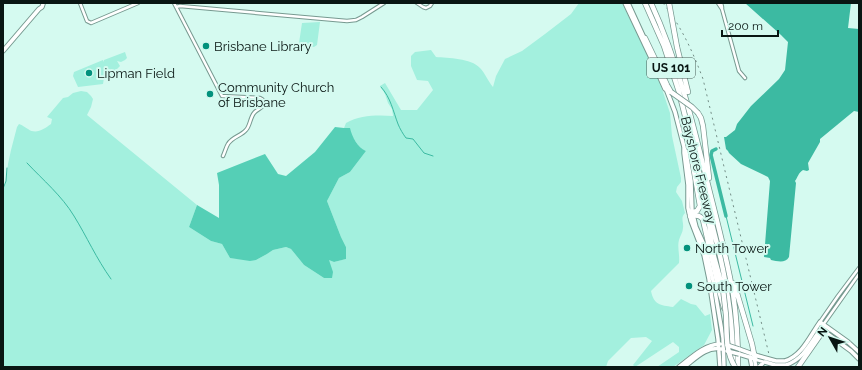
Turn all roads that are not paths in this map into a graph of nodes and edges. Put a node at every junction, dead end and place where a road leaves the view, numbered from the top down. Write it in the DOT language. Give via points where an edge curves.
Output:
graph roads {
  1 [pos="43,3"];
  2 [pos="80,3"];
  3 [pos="138,3"];
  4 [pos="174,3"];
  5 [pos="384,3"];
  6 [pos="417,3"];
  7 [pos="432,3"];
  8 [pos="626,3"];
  9 [pos="645,3"];
  10 [pos="651,3"];
  11 [pos="669,3"];
  12 [pos="720,3"];
  13 [pos="176,8"];
  14 [pos="645,38"];
  15 [pos="3,51"];
  16 [pos="745,78"];
  17 [pos="227,93"];
  18 [pos="229,96"];
  19 [pos="671,101"];
  20 [pos="690,112"];
  21 [pos="690,135"];
  22 [pos="223,156"];
  23 [pos="710,195"];
  24 [pos="691,214"];
  25 [pos="710,215"];
  26 [pos="719,231"];
  27 [pos="859,268"];
  28 [pos="859,274"];
  29 [pos="821,326"];
  30 [pos="725,345"];
  31 [pos="719,346"];
  32 [pos="726,351"];
  33 [pos="859,352"];
  34 [pos="754,356"];
  35 [pos="859,359"];
  36 [pos="785,363"];
  37 [pos="759,365"];
  38 [pos="679,367"];
  39 [pos="684,367"];
  40 [pos="720,367"];
  41 [pos="724,367"];
  42 [pos="735,367"];
  43 [pos="752,367"];
  44 [pos="798,367"];
  1 -- 15 [label="main road"];
  2 -- 3 [label="street" via="87,21 91,23"];
  4 -- 13 [label="street"];
  5 -- 13 [label="street" via="352,21 180,6"];
  6 -- 7 [label="street" via="426,8"];
  8 -- 14 [label="main road"];
  8 -- 19 [label="main road"];
  9 -- 21 [label="highway, Bayshore Freeway / US 101" via="669,61"];
  10 -- 20 [label="highway, Bayshore Freeway / US 101" via="673,57"];
  11 -- 20 [label="highway, bridge"];
  12 -- 16 [label="street" via="739,71"];
  13 -- 18 [label="street" via="222,96"];
  14 -- 19 [label="main road"];
  14 -- 23 [label="highway, bridge" via="671,92 692,107 702,121"];
  17 -- 18 [label="street"];
  18 -- 22 [label="street" via="261,98 264,103 252,116 246,130 230,141"];
  19 -- 24 [label="main road" via="686,152 691,181"];
  20 -- 23 [label="highway, Bayshore Freeway / US 101"];
  21 -- 24 [label="highway" via="700,206"];
  21 -- 25 [label="highway, Bayshore Freeway / US 101"];
  23 -- 26 [label="highway, Bayshore Freeway / US 101"];
  24 -- 30 [label="main road" via="706,249"];
  24 -- 31 [label="main road" via="708,271"];
  24 -- 42 [label="highway" via="700,216 703,220 727,318"];
  25 -- 42 [label="highway, Bayshore Freeway / US 101" via="724,272"];
  25 -- 42 [label="highway, bridge" via="712,248 726,310 727,348"];
  26 -- 34 [label="highway"];
  26 -- 42 [label="highway, Bayshore Freeway / US 101" via="729,270 738,336"];
  27 -- 29 [label="street" via="838,296"];
  28 -- 29 [label="street"];
  29 -- 33 [label="main road"];
  29 -- 35 [label="main road"];
  29 -- 36 [label="main road" via="798,353"];
  29 -- 44 [label="highway" via="821,334"];
  30 -- 31 [label="main road"];
  30 -- 32 [label="main road"];
  30 -- 34 [label="main road, bridge"];
  31 -- 32 [label="main road"];
  31 -- 38 [label="main road" via="711,345 705,348"];
  31 -- 39 [label="main road" via="706,350"];
  31 -- 40 [label="main road"];
  32 -- 34 [label="main road, bridge"];
  32 -- 41 [label="main road"];
  34 -- 36 [label="main road, bridge"];
  34 -- 37 [label="main road"];
  34 -- 37 [label="main road"];
  34 -- 43 [label="main road"];
  36 -- 37 [label="main road, bridge" via="778,365 765,362"];
}
